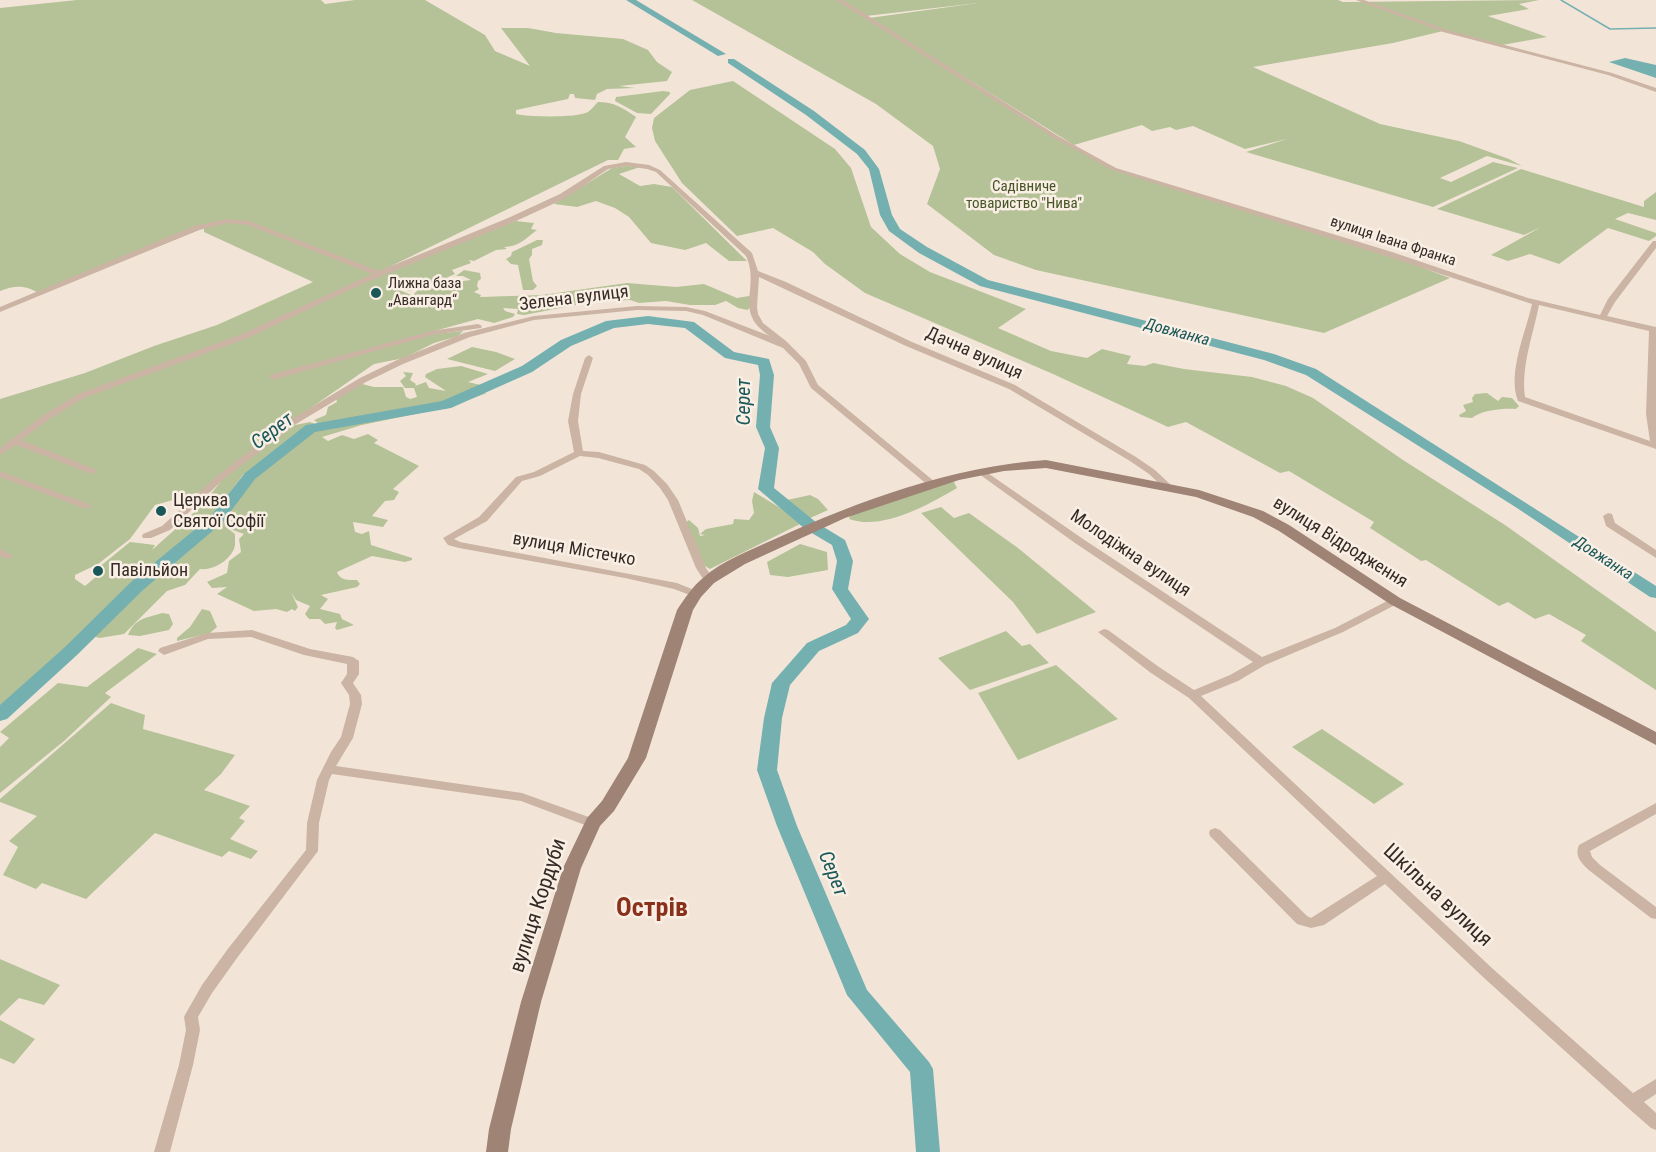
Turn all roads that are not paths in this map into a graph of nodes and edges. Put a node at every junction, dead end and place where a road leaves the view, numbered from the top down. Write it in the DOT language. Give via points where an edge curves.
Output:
graph roads {
  1 [pos="838,0"];
  2 [pos="1359,0"];
  3 [pos="1656,90"];
  4 [pos="1656,243"];
  5 [pos="756,273"];
  6 [pos="379,274"];
  7 [pos="1536,302"];
  8 [pos="0,310"];
  9 [pos="546,316"];
  10 [pos="1603,316"];
  11 [pos="1655,329"];
  12 [pos="786,346"];
  13 [pos="588,358"];
  14 [pos="273,377"];
  15 [pos="15,441"];
  16 [pos="1654,446"];
  17 [pos="0,452"];
  18 [pos="579,453"];
  19 [pos="92,471"];
  20 [pos="982,472"];
  21 [pos="0,474"];
  22 [pos="932,484"];
  23 [pos="1167,486"];
  24 [pos="86,506"];
  25 [pos="1608,516"];
  26 [pos="147,536"];
  27 [pos="792,536"];
  28 [pos="1656,555"];
  29 [pos="710,580"];
  30 [pos="695,594"];
  31 [pos="1395,602"];
  32 [pos="1104,632"];
  33 [pos="164,651"];
  34 [pos="1261,662"];
  35 [pos="1193,695"];
  36 [pos="1656,739"];
  37 [pos="329,769"];
  38 [pos="1656,808"];
  39 [pos="593,823"];
  40 [pos="1215,833"];
  41 [pos="1385,877"];
  42 [pos="1656,914"];
  43 [pos="1656,1086"];
  44 [pos="1632,1102"];
  45 [pos="1656,1123"];
  46 [pos="162,1152"];
  47 [pos="497,1152"];
  1 -- 7 [label="street, вулиця Івана Франка" via="1056,137 1124,173"];
  2 -- 3 [label="street" via="1445,31"];
  4 -- 10 [label="street"];
  5 -- 6 [label="street" via="749,255 664,176 649,167 626,164 606,167 540,207"];
  5 -- 12 [label="street" via="753,301 757,322"];
  5 -- 23 [label="street, Дачна вулиця" via="1012,387 1133,459"];
  6 -- 8 [label="street" via="249,223 227,221 181,234"];
  6 -- 15 [label="street" via="245,336 81,396"];
  7 -- 10 [label="street, вулиця Івана Франка"];
  7 -- 16 [label="street" via="1524,348 1521,399"];
  9 -- 12 [label="street, Зелена вулиця" via="637,308 686,309"];
  9 -- 14 [label="street" via="431,333"];
  9 -- 26 [label="street, Зелена вулиця" via="454,340 363,380 293,422 221,477 166,528"];
  10 -- 11 [label="street, вулиця Івана Франка"];
  11 -- 16 [label="street" via="1651,414"];
  12 -- 22 [label="street, Зелена вулиця" via="802,363 814,386"];
  13 -- 18 [label="street" via="573,421"];
  15 -- 17 [label="street"];
  15 -- 19 [label="street"];
  18 -- 29 [label="street" via="620,459 651,473 673,500 700,568"];
  18 -- 30 [label="street, вулиця Містечко" via="519,479 483,519 448,538 452,543 677,586"];
  20 -- 22 [label="street, вулиця Відродження"];
  20 -- 23 [label="street, вулиця Відродження" via="1046,464"];
  20 -- 34 [label="street, Молодіжна вулиця"];
  21 -- 24 [label="street"];
  22 -- 27 [label="street, вулиця Відродження"];
  23 -- 31 [label="street, вулиця Відродження" via="1230,503 1284,528"];
  25 -- 28 [label="street" via="1610,524"];
  27 -- 29 [label="street, вулиця Кордуби"];
  29 -- 30 [label="street, вулиця Кордуби"];
  30 -- 39 [label="street, вулиця Кордуби" via="676,632 637,758"];
  31 -- 34 [label="street"];
  31 -- 36 [label="street, вулиця Відродження"];
  32 -- 35 [label="street, Шкільна вулиця"];
  33 -- 37 [label="street" via="207,636 252,633 308,652 353,661 353,674 347,683 356,704 347,738"];
  34 -- 35 [label="street"];
  35 -- 41 [label="street, Шкільна вулиця"];
  37 -- 39 [label="street" via="522,797"];
  37 -- 46 [label="street" via="318,796 312,851 232,954 191,1017 193,1029 186,1065"];
  38 -- 42 [label="street" via="1584,848 1583,853 1595,868"];
  39 -- 47 [label="street, вулиця Кордуби" via="572,868 531,1002"];
  40 -- 41 [label="street" via="1302,920 1311,923"];
  41 -- 44 [label="street, Шкільна вулиця"];
  43 -- 44 [label="street"];
  44 -- 45 [label="street, Шкільна вулиця"];
}
